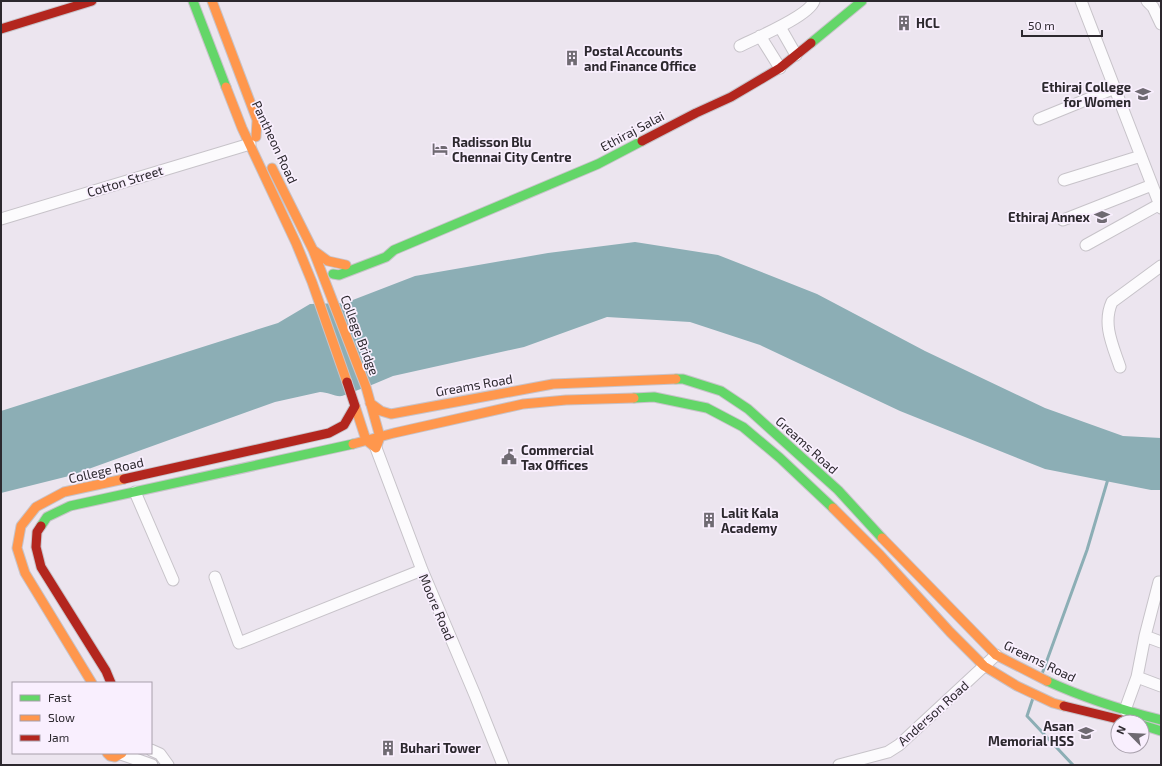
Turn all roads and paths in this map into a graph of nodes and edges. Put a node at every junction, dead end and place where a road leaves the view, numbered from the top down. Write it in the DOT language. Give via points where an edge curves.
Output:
graph roads {
  1 [pos="92,1"];
  2 [pos="185,1"];
  3 [pos="192,1"];
  4 [pos="202,1"];
  5 [pos="212,1"];
  6 [pos="814,1"];
  7 [pos="862,1"];
  8 [pos="1081,1"];
  9 [pos="1147,1"];
  10 [pos="1161,24"];
  11 [pos="780,27"];
  12 [pos="1,29"];
  13 [pos="760,36"];
  14 [pos="740,46"];
  15 [pos="796,55"];
  16 [pos="780,68"];
  17 [pos="1115,88"];
  18 [pos="1039,119"];
  19 [pos="247,126"];
  20 [pos="254,141"];
  21 [pos="1141,156"];
  22 [pos="267,158"];
  23 [pos="1064,180"];
  24 [pos="1152,185"];
  25 [pos="1160,206"];
  26 [pos="1,219"];
  27 [pos="1063,220"];
  28 [pos="1086,245"];
  29 [pos="313,250"];
  30 [pos="394,250"];
  31 [pos="346,265"];
  32 [pos="1160,267"];
  33 [pos="333,274"];
  34 [pos="324,277"];
  35 [pos="312,282"];
  36 [pos="330,292"];
  37 [pos="1120,367"];
  38 [pos="370,403"];
  39 [pos="355,406"];
  40 [pos="380,437"];
  41 [pos="366,440"];
  42 [pos="376,448"];
  43 [pos="135,492"];
  44 [pos="422,570"];
  45 [pos="215,577"];
  46 [pos="173,580"];
  47 [pos="1161,582"];
  48 [pos="1145,636"];
  49 [pos="1161,642"];
  50 [pos="996,655"];
  51 [pos="984,666"];
  52 [pos="1136,677"];
  53 [pos="91,682"];
  54 [pos="111,682"];
  55 [pos="1161,686"];
  56 [pos="1125,710"];
  57 [pos="1110,717"];
  58 [pos="1161,720"];
  59 [pos="1150,728"];
  60 [pos="1161,731"];
  61 [pos="152,750"];
  62 [pos="107,754"];
  63 [pos="119,757"];
  64 [pos="103,765"];
  65 [pos="152,765"];
  66 [pos="168,765"];
  67 [pos="503,765"];
  68 [pos="838,765"];
  1 -- 12 [label="main road"];
  2 -- 20 [label="main road" via="238,135"];
  3 -- 19 [label="main road"];
  4 -- 19 [label="main road, Pantheon Road"];
  5 -- 20 [label="main road" via="257,120"];
  6 -- 11 [label="street" via="808,9"];
  7 -- 15 [label="main road, Ethiraj Salai"];
  8 -- 17 [label="street"];
  9 -- 10 [label="street" via="1153,7"];
  11 -- 13 [label="street"];
  11 -- 15 [label="street"];
  13 -- 14 [label="street"];
  13 -- 16 [label="street"];
  15 -- 16 [label="main road, Ethiraj Salai"];
  16 -- 30 [label="main road, Ethiraj Salai" via="731,97 598,164"];
  17 -- 18 [label="street"];
  17 -- 21 [label="street"];
  19 -- 20 [label="main road, College Bridge"];
  20 -- 26 [label="street, Cotton Street"];
  20 -- 35 [label="main road, College Bridge"];
  21 -- 23 [label="street"];
  21 -- 24 [label="street"];
  22 -- 29 [label="main road, Pantheon Road"];
  24 -- 25 [label="street"];
  24 -- 27 [label="street"];
  25 -- 28 [label="street"];
  29 -- 31 [label="main road" via="328,261"];
  29 -- 34 [label="main road, Pantheon Road"];
  30 -- 31 [label="main road, Ethiraj Salai" via="385,250"];
  30 -- 33 [label="main road, Ethiraj Salai" via="386,256 340,275"];
  31 -- 33 [label="main road, Ethiraj Salai" via="338,268"];
  32 -- 37 [label="street" via="1112,302 1109,308 1108,333"];
  33 -- 34 [label="main road, Ethiraj Salai"];
  34 -- 35 [label="main road, Ethiraj Salai"];
  34 -- 36 [label="main road, Pantheon Road"];
  35 -- 39 [label="main road, College Bridge"];
  36 -- 38 [label="main road, College Bridge"];
  38 -- 40 [label="main road, College Bridge"];
  38 -- 50 [label="main road, Greams Road" via="391,414 553,384 683,379 721,391 748,408 838,490 895,553"];
  39 -- 41 [label="main road"];
  39 -- 53 [label="main road, College Road" via="344,425 329,433 64,492 36,507 21,526 17,548 21,561 25,573"];
  40 -- 41 [label="main road, Greams Road"];
  40 -- 42 [label="main road"];
  40 -- 51 [label="main road, Greams Road" via="522,404 566,400 654,397 707,408 743,428 785,464 880,555 921,602"];
  41 -- 42 [label="main road"];
  41 -- 43 [label="main road, College Road"];
  42 -- 44 [label="street, Moore Road"];
  43 -- 46 [label="street"];
  43 -- 54 [label="main road, College Road" via="70,506 47,517 38,532 36,547 41,567"];
  44 -- 45 [label="street" via="239,643"];
  44 -- 67 [label="street, Moore Road"];
  47 -- 48 [label="street"];
  48 -- 49 [label="street"];
  48 -- 52 [label="street"];
  50 -- 51 [label="street, Anderson Road"];
  50 -- 56 [label="main road, Greams Road" via="1067,690"];
  51 -- 57 [label="main road, Greams Road" via="1017,686 1053,703"];
  51 -- 68 [label="street, Anderson Road" via="899,745 888,752"];
  52 -- 55 [label="street"];
  52 -- 56 [label="street"];
  56 -- 58 [label="main road, Greams Road"];
  59 -- 60 [label="main road"];
  61 -- 66 [label="street" via="160,754"];
  62 -- 63 [label="main road"];
  62 -- 64 [label="main road"];
  63 -- 65 [label="street"];
}
